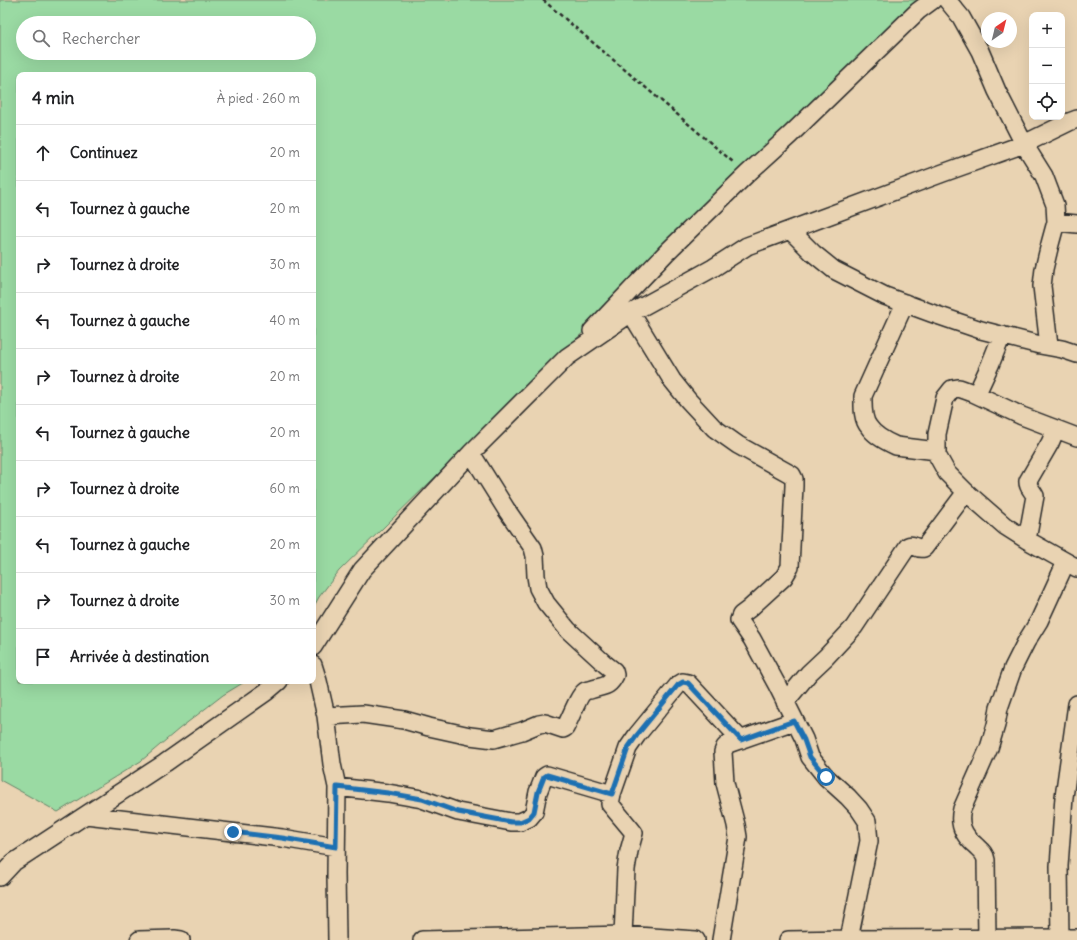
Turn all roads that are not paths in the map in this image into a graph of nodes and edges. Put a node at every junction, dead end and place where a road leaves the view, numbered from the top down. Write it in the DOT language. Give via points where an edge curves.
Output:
graph roads {
  1 [pos="933,0"];
  2 [pos="948,0"];
  3 [pos="1074,125"];
  4 [pos="1024,144"];
  5 [pos="1056,222"];
  6 [pos="1077,224"];
  7 [pos="790,230"];
  8 [pos="905,303"];
  9 [pos="631,313"];
  10 [pos="1002,335"];
  11 [pos="1049,346"];
  12 [pos="1077,354"];
  13 [pos="567,357"];
  14 [pos="973,393"];
  15 [pos="1056,429"];
  16 [pos="1077,437"];
  17 [pos="936,451"];
  18 [pos="471,453"];
  19 [pos="966,492"];
  20 [pos="1027,540"];
  21 [pos="1072,565"];
  22 [pos="316,642"];
  23 [pos="316,675"];
  24 [pos="275,684"];
  25 [pos="785,702"];
  26 [pos="1077,704"];
  27 [pos="326,716"];
  28 [pos="794,721"];
  29 [pos="1075,729"];
  30 [pos="741,740"];
  31 [pos="337,787"];
  32 [pos="612,794"];
  33 [pos="86,815"];
  34 [pos="336,847"];
  35 [pos="0,877"];
  36 [pos="623,935"];
  37 [pos="1069,938"];
  38 [pos="849,939"];
  39 [pos="988,939"];
  40 [pos="139,940"];
  41 [pos="181,940"];
  42 [pos="337,940"];
  43 [pos="422,940"];
  44 [pos="696,940"];
  45 [pos="721,940"];
  46 [pos="788,940"];
  1 -- 13 [label="street" via="918,11 668,252"];
  2 -- 4 [label="street" via="980,51"];
  3 -- 4 [label="street"];
  4 -- 5 [label="street" via="1044,176 1055,205"];
  4 -- 7 [label="street"];
  5 -- 6 [label="street"];
  5 -- 11 [label="street" via="1042,286"];
  7 -- 8 [label="street" via="834,270 885,296"];
  7 -- 9 [label="street" via="747,246 713,268"];
  8 -- 10 [label="street"];
  8 -- 17 [label="street" via="863,396 862,407 869,428 891,444"];
  9 -- 13 [label="street"];
  9 -- 25 [label="street" via="672,380 714,428 738,445 792,475 794,479 790,567 784,577 741,615 740,620"];
  10 -- 11 [label="street"];
  10 -- 14 [label="street" via="978,391"];
  11 -- 12 [label="street"];
  13 -- 18 [label="street"];
  14 -- 15 [label="street"];
  14 -- 17 [label="street" via="959,388 952,389 945,398"];
  15 -- 16 [label="street"];
  15 -- 20 [label="street" via="1028,481 1035,496"];
  17 -- 19 [label="street" via="947,473"];
  18 -- 22 [label="street" via="362,570"];
  18 -- 27 [label="street" via="533,548 538,588 546,603 568,630 616,675 612,682 604,687 584,692 565,728 545,723 494,739 363,714"];
  19 -- 20 [label="street" via="1005,526"];
  19 -- 25 [label="street" via="924,548 910,544 908,546 854,627"];
  20 -- 21 [label="street"];
  21 -- 39 [label="street" via="1013,668 989,748 960,816 962,828 970,841 985,855"];
  23 -- 27 [label="street"];
  24 -- 33 [label="street"];
  25 -- 28 [label="street"];
  26 -- 29 [label="street"];
  27 -- 31 [label="street"];
  28 -- 30 [label="street"];
  28 -- 38 [label="street" via="810,757 826,777 859,809 867,821 869,841"];
  29 -- 37 [label="street" via="1064,797 1060,866"];
  30 -- 32 [label="street" via="688,683 683,682 650,718 628,748"];
  30 -- 45 [label="street" via="728,744 723,752 725,783 738,837"];
  31 -- 32 [label="street" via="422,799 458,812 511,822 520,822 534,812 538,792 547,775"];
  31 -- 34 [label="street"];
  32 -- 36 [label="street" via="610,804 634,833 626,869"];
  33 -- 34 [label="street" via="275,837"];
  33 -- 35 [label="street" via="14,862"];
  34 -- 42 [label="street"];
  36 -- 43 [label="street"];
  36 -- 44 [label="street"];
  37 -- 39 [label="street"];
  38 -- 39 [label="street"];
  38 -- 46 [label="street"];
  40 -- 41 [label="street"];
}
